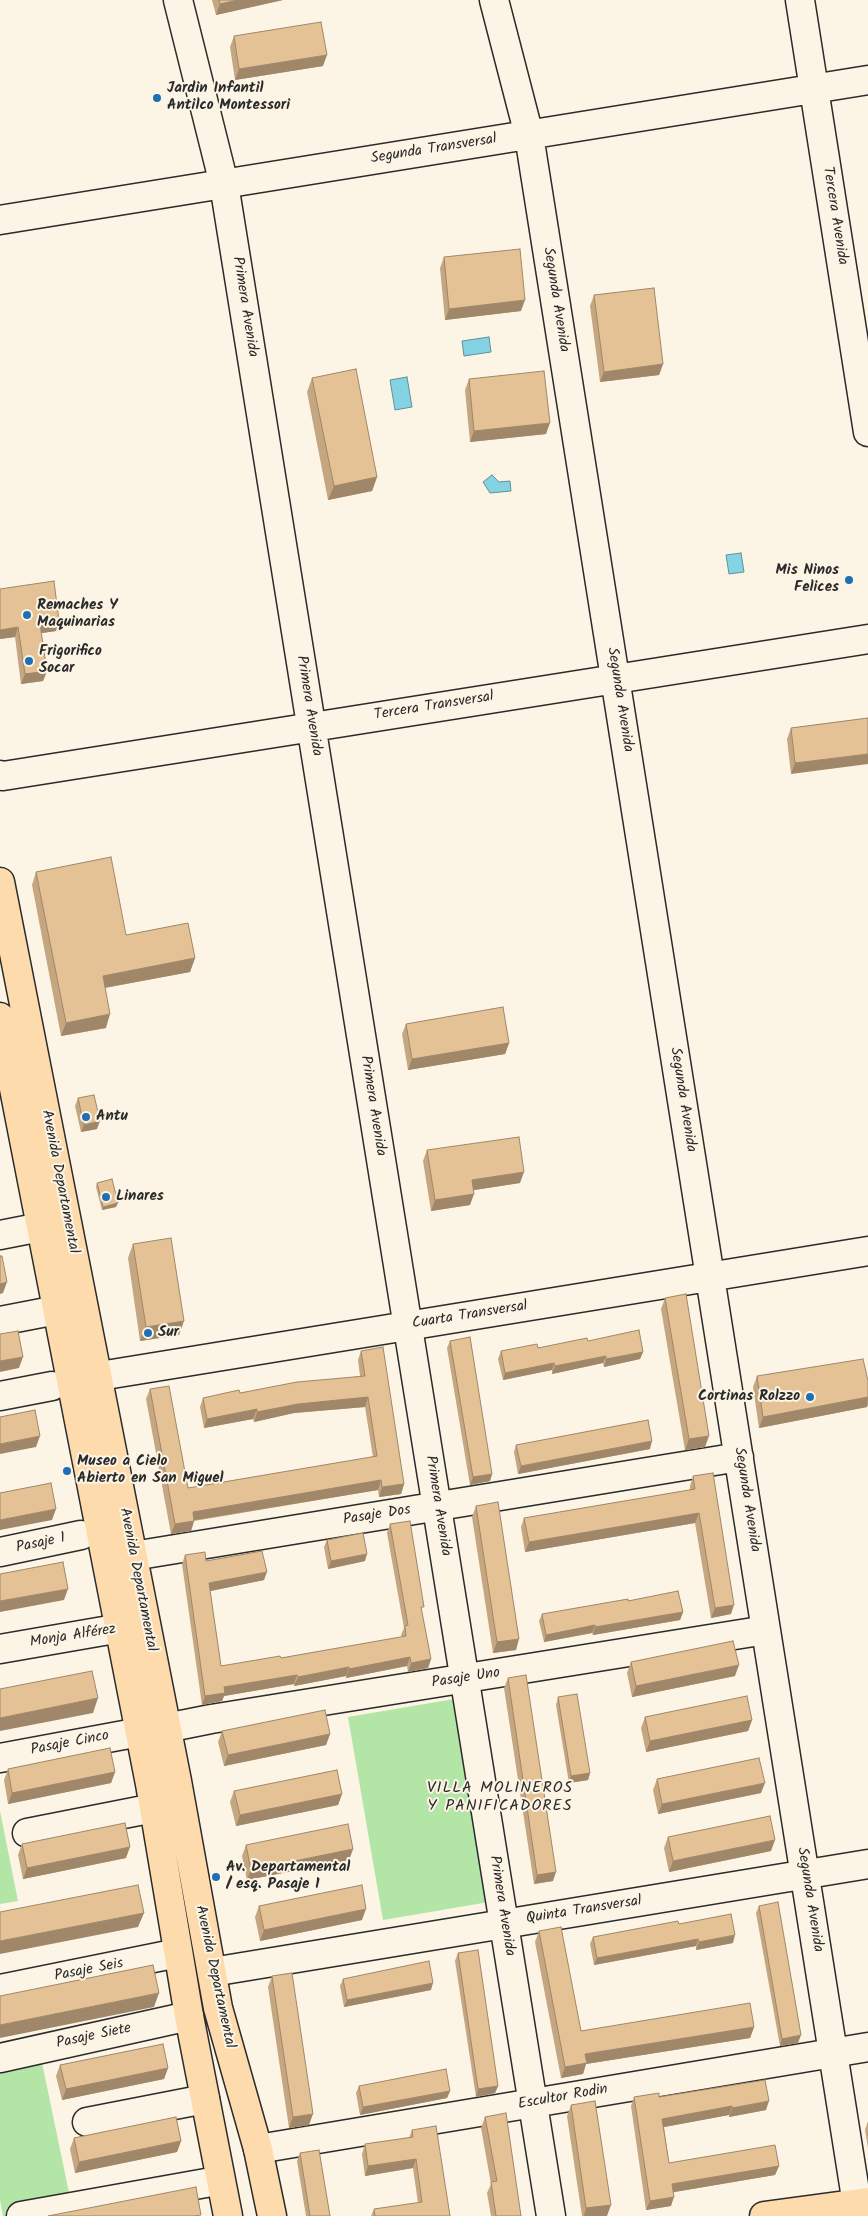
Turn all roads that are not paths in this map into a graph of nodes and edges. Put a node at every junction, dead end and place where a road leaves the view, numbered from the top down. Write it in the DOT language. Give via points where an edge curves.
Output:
graph roads {
  1 [pos="178,0"];
  2 [pos="494,0"];
  3 [pos="800,0"];
  4 [pos="868,80"];
  5 [pos="814,89"];
  6 [pos="529,135"];
  7 [pos="224,184"];
  8 [pos="0,220"];
  9 [pos="868,432"];
  10 [pos="868,639"];
  11 [pos="615,678"];
  12 [pos="312,727"];
  13 [pos="0,775"];
  14 [pos="0,882"];
  15 [pos="0,1017"];
  16 [pos="41,1227"];
  17 [pos="0,1235"];
  18 [pos="868,1251"];
  19 [pos="710,1276"];
  20 [pos="57,1310"];
  21 [pos="0,1321"];
  22 [pos="408,1326"];
  23 [pos="74,1381"];
  24 [pos="0,1396"];
  25 [pos="739,1457"];
  26 [pos="437,1506"];
  27 [pos="81,1535"];
  28 [pos="0,1552"];
  29 [pos="133,1556"];
  30 [pos="133,1626"];
  31 [pos="766,1630"];
  32 [pos="0,1649"];
  33 [pos="464,1679"];
  34 [pos="153,1730"];
  35 [pos="0,1758"];
  36 [pos="154,1808"];
  37 [pos="27,1833"];
  38 [pos="868,1864"];
  39 [pos="805,1874"];
  40 [pos="504,1924"];
  41 [pos="178,1953"];
  42 [pos="212,1972"];
  43 [pos="0,1989"];
  44 [pos="189,2016"];
  45 [pos="868,2047"];
  46 [pos="833,2052"];
  47 [pos="0,2058"];
  48 [pos="205,2099"];
  49 [pos="533,2103"];
  50 [pos="87,2122"];
  51 [pos="258,2149"];
  52 [pos="206,2183"];
  53 [pos="863,2203"];
  54 [pos="21,2216"];
  55 [pos="228,2216"];
  56 [pos="272,2216"];
  57 [pos="551,2216"];
  58 [pos="764,2216"];
  1 -- 7 [label="street, Primera Avenida"];
  2 -- 6 [label="street, Segunda Avenida"];
  3 -- 5 [label="street, Tercera Avenida"];
  4 -- 5 [label="street, Segunda Transversal"];
  5 -- 6 [label="street, Segunda Transversal"];
  5 -- 9 [label="street, Tercera Avenida"];
  6 -- 7 [label="street, Segunda Transversal"];
  6 -- 11 [label="street, Segunda Avenida"];
  7 -- 8 [label="street, Segunda Transversal"];
  7 -- 12 [label="street, Primera Avenida"];
  10 -- 11 [label="street, Tercera Transversal"];
  11 -- 12 [label="street, Tercera Transversal"];
  11 -- 19 [label="street, Segunda Avenida"];
  12 -- 13 [label="street, Tercera Transversal"];
  12 -- 22 [label="street, Primera Avenida"];
  14 -- 23 [label="main road, Avenida Departamental"];
  15 -- 16 [label="main road, Avenida Departamental"];
  16 -- 17 [label="street"];
  16 -- 20 [label="main road, Avenida Departamental"];
  18 -- 19 [label="street, Cuarta Transversal"];
  19 -- 22 [label="street, Cuarta Transversal"];
  19 -- 25 [label="street, Segunda Avenida"];
  20 -- 21 [label="street"];
  20 -- 23 [label="main road, Avenida Departamental"];
  22 -- 23 [label="street, Cuarta Transversal"];
  22 -- 26 [label="street, Primera Avenida"];
  23 -- 24 [label="street, Cuarta Transversal"];
  23 -- 29 [label="main road, Avenida Departamental"];
  23 -- 30 [label="main road, Avenida Departamental"];
  25 -- 26 [label="street, Pasaje Dos"];
  25 -- 31 [label="street, Segunda Avenida"];
  26 -- 29 [label="street, Pasaje Dos"];
  26 -- 33 [label="street, Primera Avenida"];
  27 -- 28 [label="street, Pasaje 1"];
  29 -- 30 [label="main road, Avenida Departamental"];
  30 -- 32 [label="street, Monja Alférez"];
  30 -- 34 [label="main road, Avenida Departamental"];
  31 -- 33 [label="street, Pasaje Uno"];
  31 -- 39 [label="street, Segunda Avenida"];
  33 -- 34 [label="street, Pasaje Uno"];
  33 -- 40 [label="street, Primera Avenida"];
  34 -- 35 [label="street, Pasaje Cinco"];
  34 -- 36 [label="main road, Avenida Departamental"];
  34 -- 42 [label="main road, Avenida Departamental"];
  36 -- 37 [label="street"];
  36 -- 41 [label="main road, Avenida Departamental"];
  38 -- 39 [label="street, Quinta Transversal"];
  39 -- 40 [label="street, Quinta Transversal"];
  39 -- 46 [label="street, Segunda Avenida"];
  40 -- 42 [label="street, Quinta Transversal"];
  40 -- 49 [label="street, Primera Avenida"];
  41 -- 43 [label="street, Pasaje Seis"];
  41 -- 44 [label="main road, Avenida Departamental"];
  42 -- 51 [label="main road, Avenida Departamental" via="227,2044"];
  44 -- 47 [label="street, Pasaje Siete"];
  44 -- 48 [label="main road, Avenida Departamental"];
  45 -- 46 [label="street, Escultor Rodin"];
  46 -- 49 [label="street, Escultor Rodin"];
  46 -- 53 [label="street, Segunda Avenida"];
  48 -- 50 [label="street"];
  48 -- 55 [label="main road, Avenida Departamental"];
  49 -- 51 [label="street, Escultor Rodin"];
  49 -- 57 [label="street, Primera Avenida"];
  51 -- 56 [label="main road, Avenida Departamental"];
  52 -- 54 [label="street"];
  53 -- 58 [label="main road"];
}
